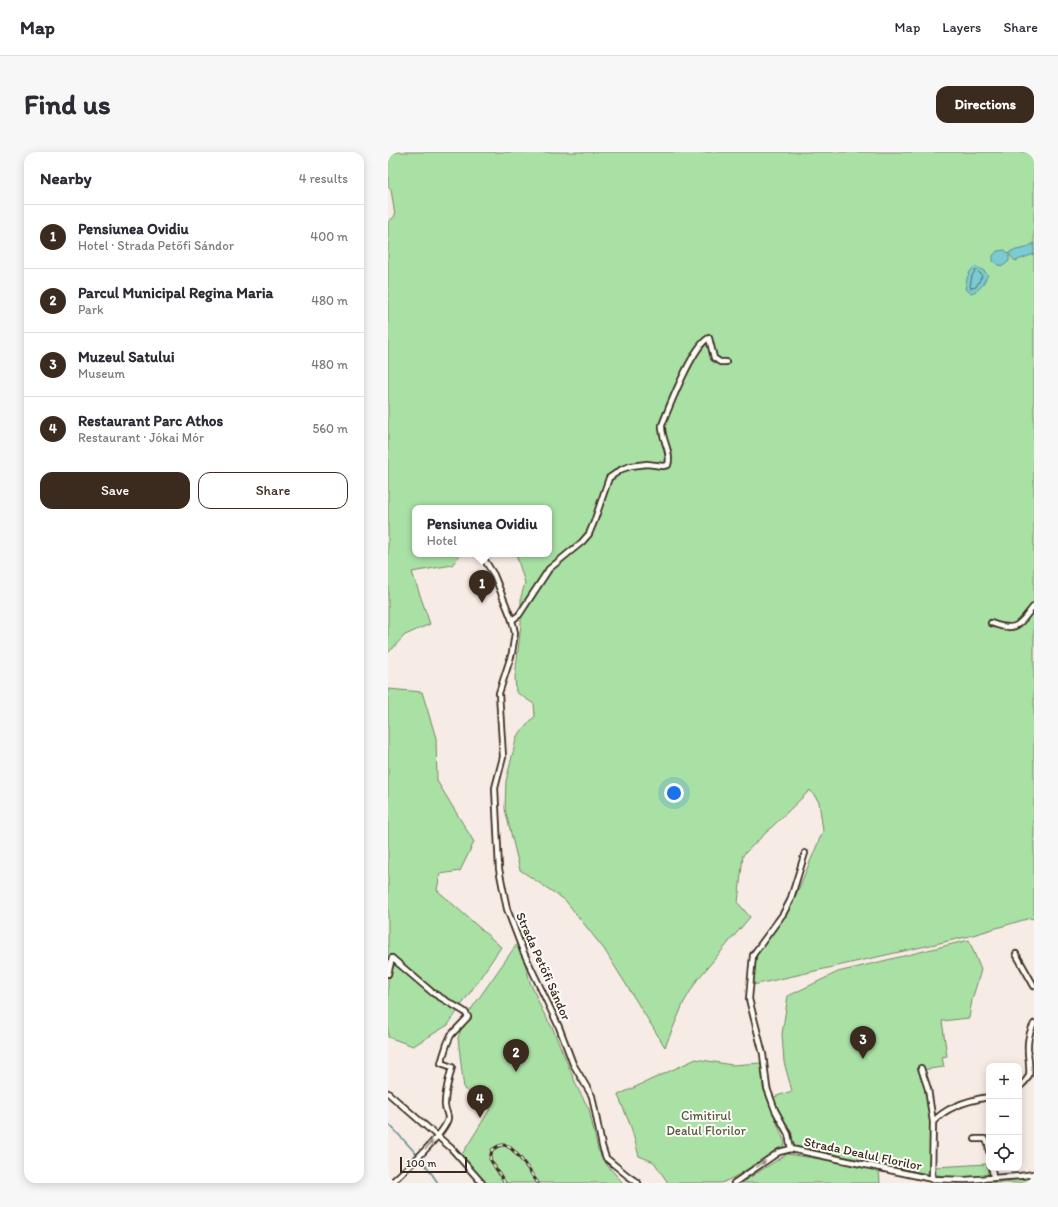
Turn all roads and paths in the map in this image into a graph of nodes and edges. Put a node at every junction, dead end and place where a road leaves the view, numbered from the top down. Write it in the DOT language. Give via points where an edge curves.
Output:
graph roads {
  1 [pos="726,362"];
  2 [pos="483,557"];
  3 [pos="1034,606"];
  4 [pos="512,620"];
  5 [pos="991,622"];
  6 [pos="805,853"];
  7 [pos="1016,954"];
  8 [pos="388,974"];
  9 [pos="1034,986"];
  10 [pos="1034,1024"];
  11 [pos="921,1068"];
  12 [pos="1022,1084"];
  13 [pos="388,1092"];
  14 [pos="986,1098"];
  15 [pos="933,1122"];
  16 [pos="438,1135"];
  17 [pos="975,1139"];
  18 [pos="986,1140"];
  19 [pos="791,1149"];
  20 [pos="992,1171"];
  21 [pos="1034,1174"];
  22 [pos="993,1178"];
  23 [pos="932,1179"];
  24 [pos="391,1183"];
  25 [pos="482,1183"];
  26 [pos="638,1183"];
  27 [pos="734,1183"];
  1 -- 4 [label="street" via="714,358 709,338 702,342 692,358 662,425 662,434 670,460 668,465 631,466 609,478 589,534 550,569 519,615"];
  2 -- 4 [label="street, Strada Petőfi Sándor" via="494,575"];
  3 -- 5 [label="street" via="1020,624 1015,626 1001,626"];
  4 -- 26 [label="street, Strada Petőfi Sándor" via="514,645 499,693 502,757 495,788 499,869 507,909 573,1064 592,1096 606,1158"];
  6 -- 19 [label="street, Strada Dealul Florilor" via="790,901 753,955 749,999 763,1054 767,1088 788,1134"];
  7 -- 9 [label="street"];
  8 -- 16 [label="street" via="392,958 433,993 467,1015 466,1020 451,1035 441,1063 452,1067 445,1104 448,1118"];
  10 -- 12 [label="street" via="1029,1034 1027,1050 1030,1072"];
  11 -- 15 [label="street, Strada Dealul Florilor" via="928,1089"];
  13 -- 16 [label="street"];
  14 -- 15 [label="street" via="954,1108"];
  15 -- 23 [label="street, Strada Dealul Florilor"];
  24 -- 16 [label="street, one-way"];
  16 -- 25 [label="street"];
  17 -- 18 [label="street"];
  19 -- 23 [label="street, Strada Dealul Florilor"];
  27 -- 19 [label="street, Strada Dealul Florilor, one-way" via="779,1152"];
  20 -- 22 [label="street"];
  21 -- 22 [label="street"];
  22 -- 23 [label="street"];
}
